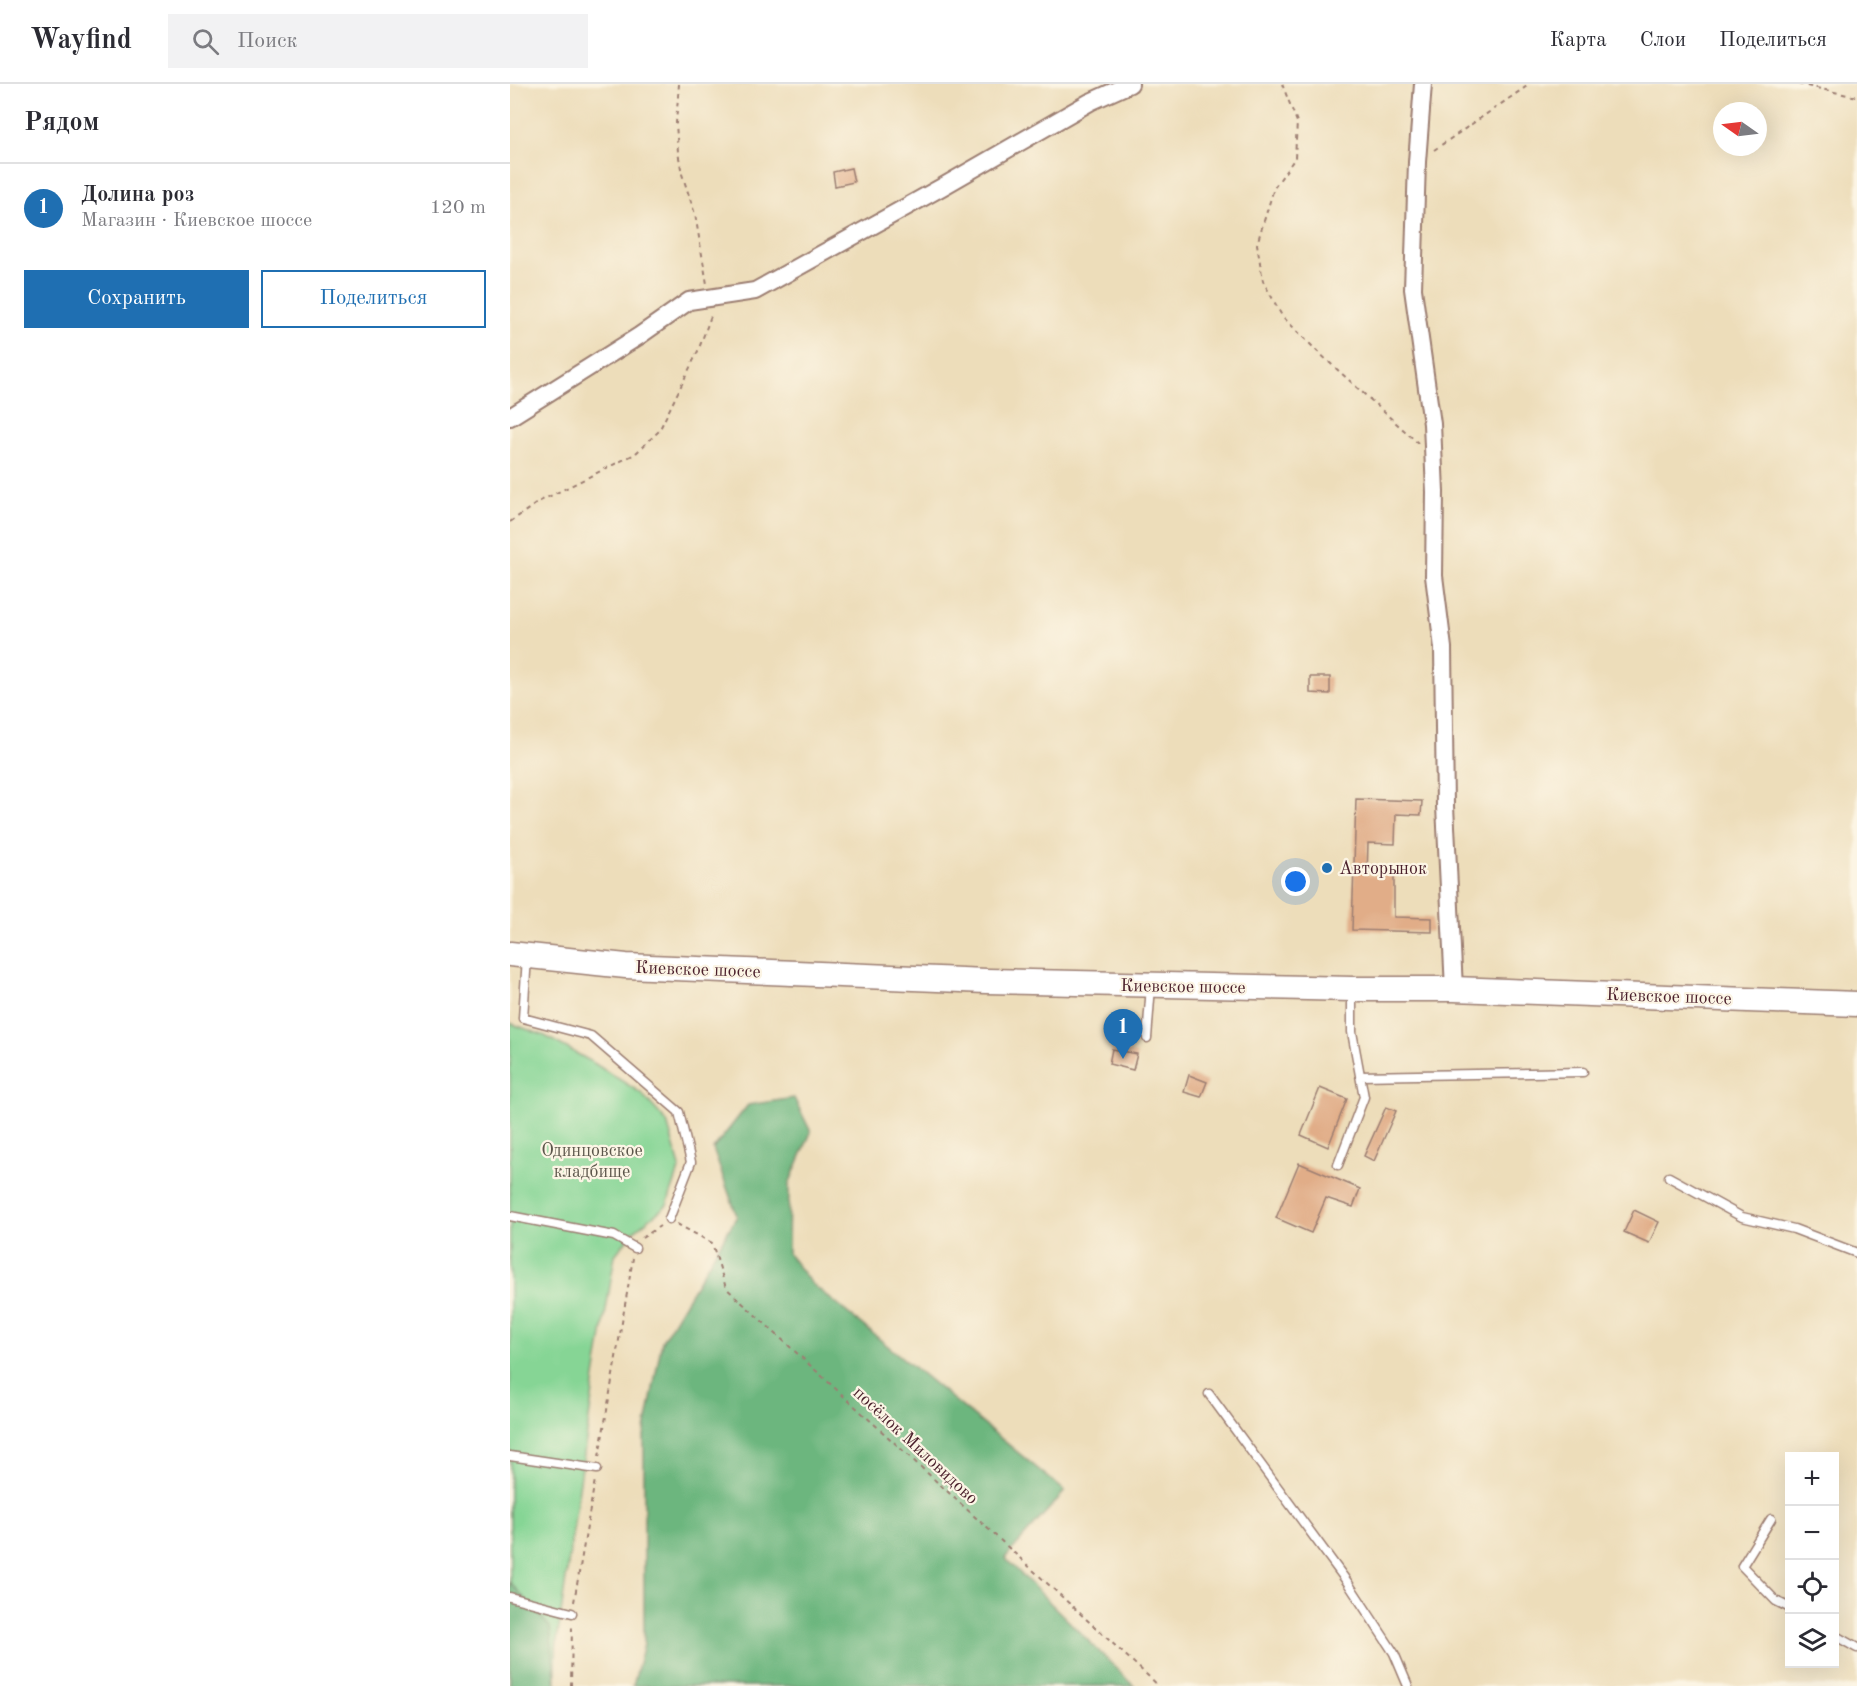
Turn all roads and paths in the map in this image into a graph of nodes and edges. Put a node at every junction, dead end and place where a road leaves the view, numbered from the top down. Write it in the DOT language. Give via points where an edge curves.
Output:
graph roads {
  1 [pos="679,84"];
  2 [pos="1130,84"];
  3 [pos="1282,84"];
  4 [pos="1423,84"];
  5 [pos="1530,84"];
  6 [pos="1798,84"];
  7 [pos="1857,97"];
  8 [pos="1417,162"];
  9 [pos="708,298"];
  10 [pos="510,417"];
  11 [pos="1434,461"];
  12 [pos="510,522"];
  13 [pos="519,955"];
  14 [pos="1151,985"];
  15 [pos="1352,989"];
  16 [pos="1454,989"];
  17 [pos="1857,1004"];
  18 [pos="1148,1038"];
  19 [pos="1583,1072"];
  20 [pos="1360,1076"];
  21 [pos="1338,1165"];
  22 [pos="1669,1177"];
  23 [pos="510,1216"];
  24 [pos="669,1219"];
  25 [pos="635,1248"];
  26 [pos="1857,1253"];
  27 [pos="1209,1394"];
  28 [pos="510,1456"];
  29 [pos="597,1469"];
  30 [pos="1771,1519"];
  31 [pos="510,1597"];
  32 [pos="1785,1606"];
  33 [pos="572,1614"];
  34 [pos="1839,1638"];
  35 [pos="1857,1648"];
  36 [pos="571,1686"];
  37 [pos="1159,1686"];
  38 [pos="1408,1686"];
  1 -- 9 [label="path" via="678,152 695,214"];
  2 -- 9 [label="street" via="1090,102 755,291"];
  3 -- 11 [label="path" via="1297,122 1295,158 1275,188 1257,244 1263,281 1282,316"];
  4 -- 8 [label="street"];
  5 -- 8 [label="path"];
  6 -- 7 [label="path"];
  8 -- 11 [label="street" via="1413,289"];
  9 -- 10 [label="street" via="689,301"];
  9 -- 12 [label="path" via="713,315 659,431 635,454 540,501"];
  11 -- 16 [label="street" via="1434,576 1443,648 1445,806"];
  13 -- 14 [label="main road, Киевское шоссе" via="638,966"];
  13 -- 24 [label="lane" via="523,1018 591,1036 679,1112 691,1162"];
  14 -- 15 [label="main road, Киевское шоссе"];
  14 -- 18 [label="lane"];
  15 -- 16 [label="main road, Киевское шоссе"];
  15 -- 20 [label="lane" via="1352,1032"];
  16 -- 17 [label="main road, Киевское шоссе"];
  19 -- 20 [label="lane"];
  20 -- 21 [label="lane" via="1364,1096"];
  22 -- 26 [label="lane" via="1742,1217 1794,1229"];
  23 -- 25 [label="lane" via="614,1236"];
  24 -- 25 [label="path" via="635,1243"];
  24 -- 37 [label="path, посёлок Миловидово" via="712,1243 726,1288"];
  25 -- 29 [label="path"];
  27 -- 38 [label="lane" via="1348,1582 1394,1653"];
  28 -- 29 [label="lane"];
  29 -- 33 [label="path"];
  30 -- 32 [label="lane" via="1742,1566"];
  31 -- 33 [label="lane"];
  33 -- 36 [label="path"];
  34 -- 35 [label="lane"];
}
